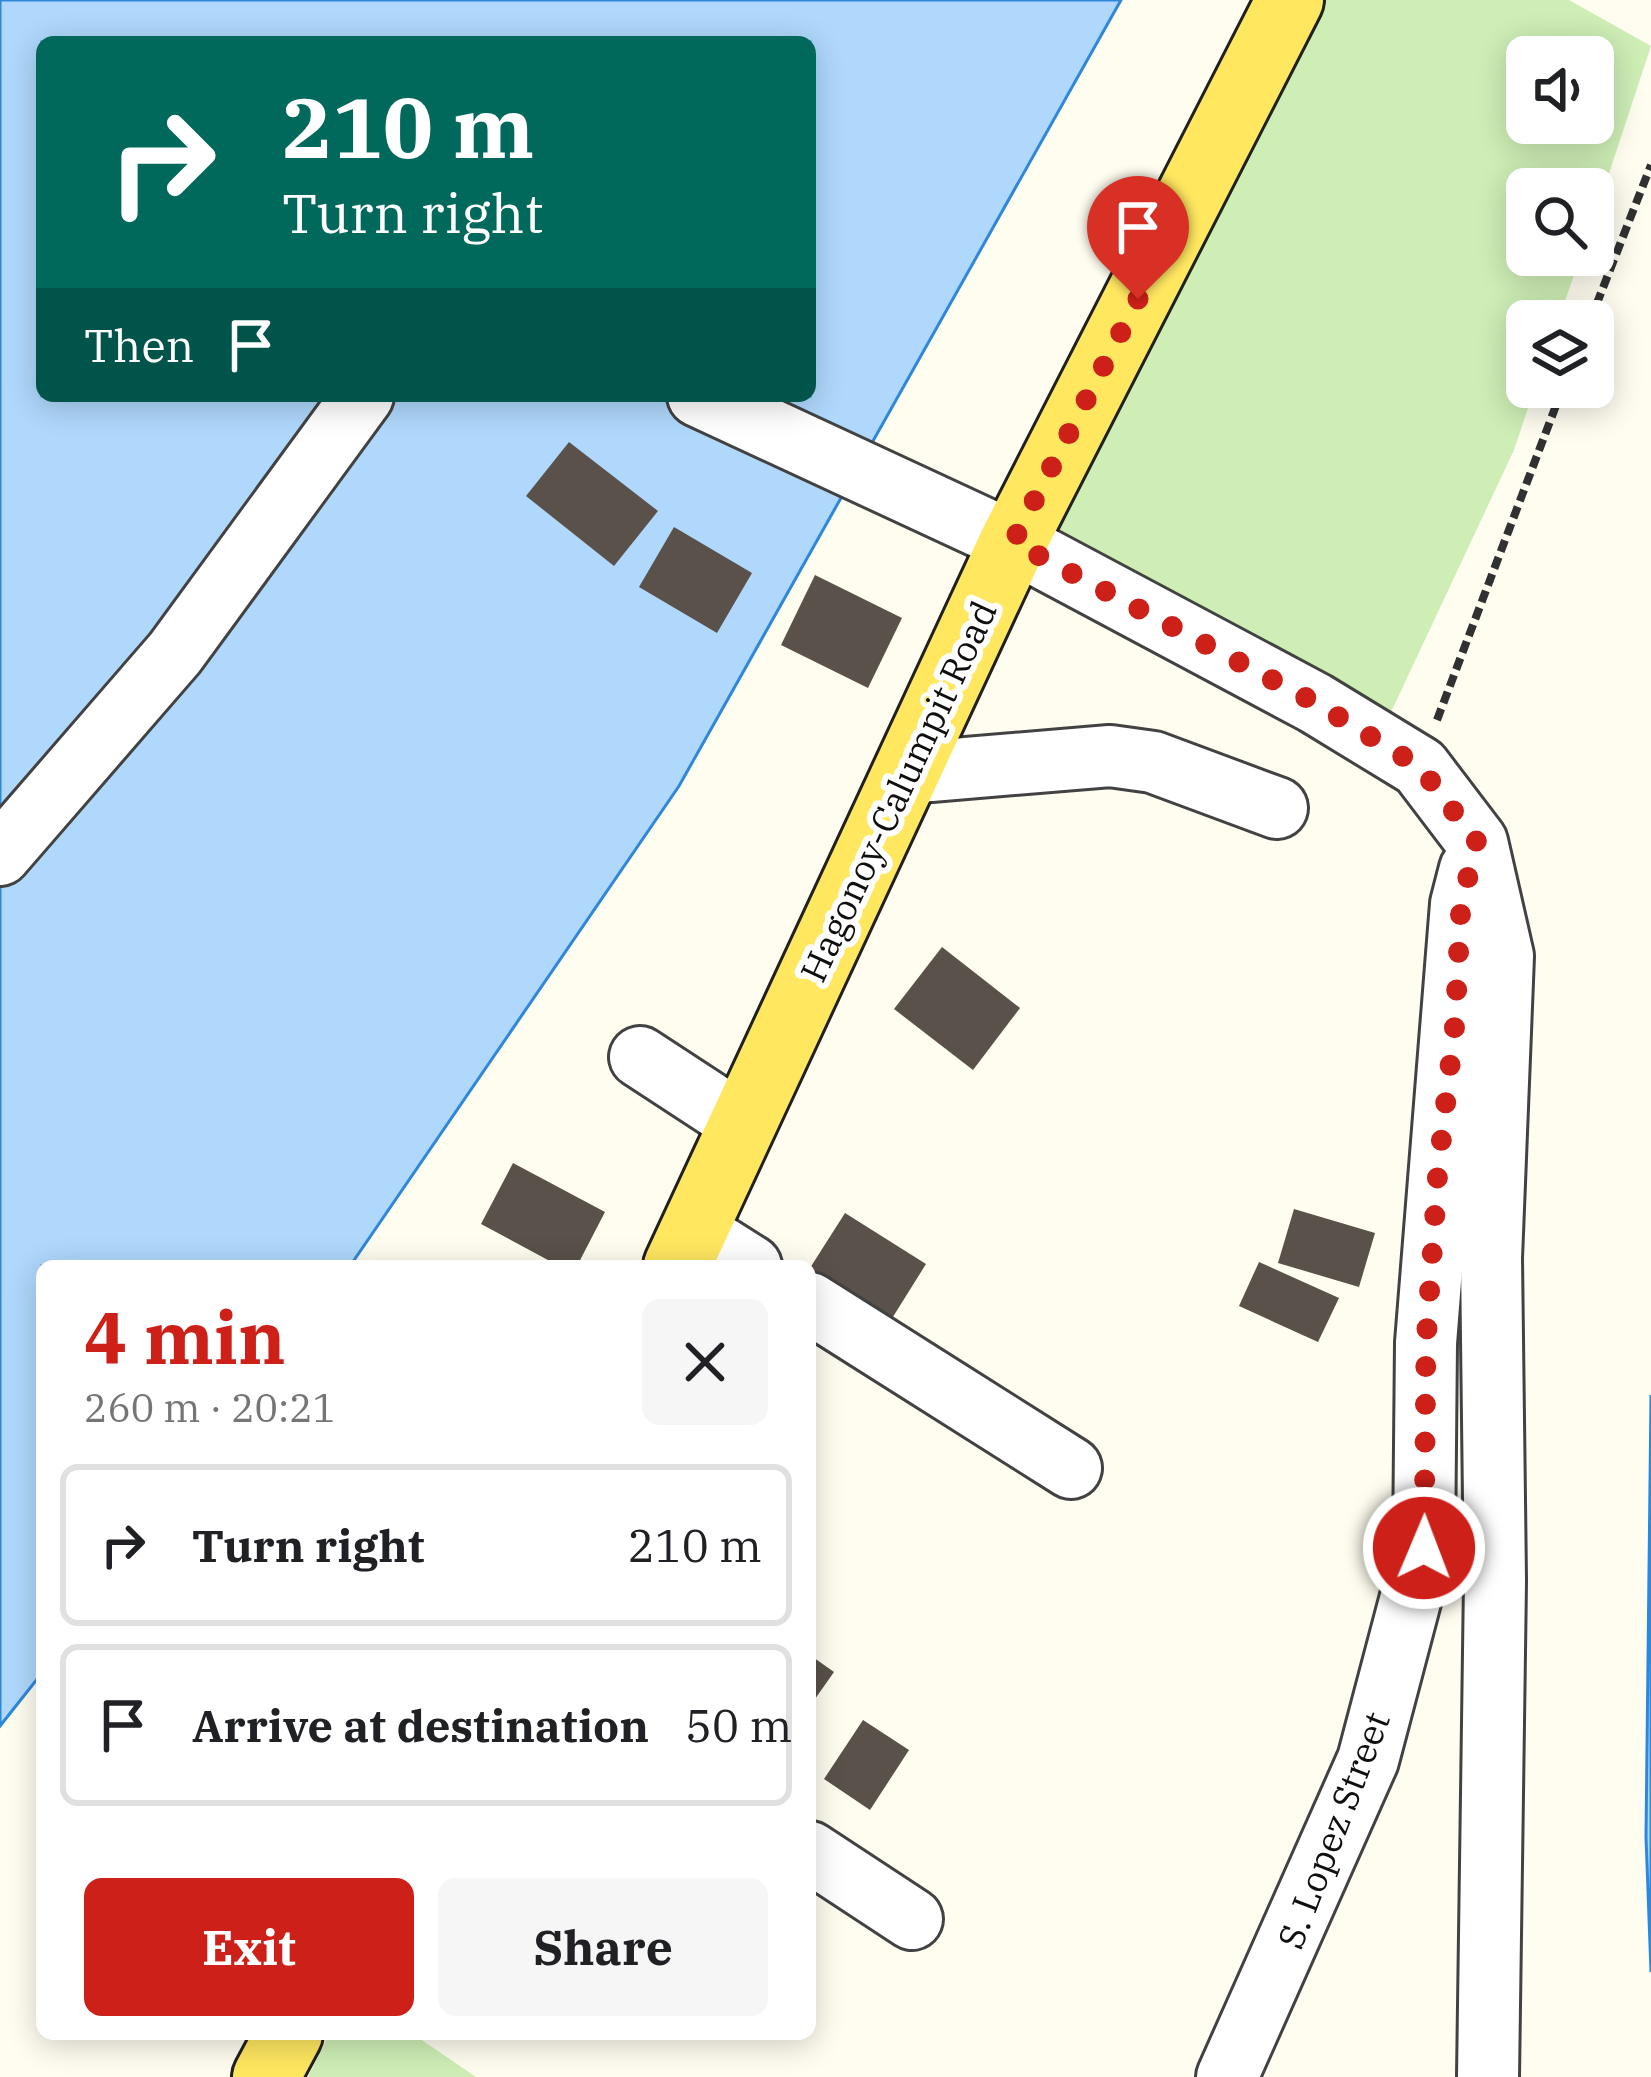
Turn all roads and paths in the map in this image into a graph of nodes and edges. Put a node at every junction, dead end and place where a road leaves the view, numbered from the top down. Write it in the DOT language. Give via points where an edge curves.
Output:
graph roads {
  1 [pos="1290,0"];
  2 [pos="1651,165"];
  3 [pos="1598,300"];
  4 [pos="359,402"];
  5 [pos="711,402"];
  6 [pos="1555,408"];
  7 [pos="1013,542"];
  8 [pos="1420,767"];
  9 [pos="907,773"];
  10 [pos="1277,808"];
  11 [pos="1477,842"];
  12 [pos="0,855"];
  13 [pos="640,1057"];
  14 [pos="744,1125"];
  15 [pos="686,1248"];
  16 [pos="729,1260"];
  17 [pos="816,1308"];
  18 [pos="1071,1468"];
  19 [pos="816,1856"];
  20 [pos="912,1918"];
  21 [pos="286,2040"];
  22 [pos="266,2077"];
  23 [pos="1227,2077"];
  24 [pos="1488,2077"];
  1 -- 7 [label="main road, Hagonoy-Calumpit Road"];
  2 -- 3 [label="path"];
  4 -- 12 [label="street" via="175,653"];
  5 -- 7 [label="street"];
  6 -- 8 [label="path"];
  7 -- 8 [label="street"];
  7 -- 9 [label="main road, Hagonoy-Calumpit Road"];
  8 -- 11 [label="street"];
  9 -- 10 [label="street" via="1110,756 1153,762"];
  9 -- 14 [label="main road, Hagonoy-Calumpit Road"];
  11 -- 23 [label="street, S. Lopez Street" via="1461,904 1438,1169 1424,1548 1368,1760"];
  11 -- 24 [label="street" via="1503,956 1491,1258 1496,1581"];
  13 -- 14 [label="street"];
  14 -- 15 [label="main road, Hagonoy-Calumpit Road"];
  15 -- 16 [label="street"];
  17 -- 18 [label="street"];
  19 -- 20 [label="street"];
  21 -- 22 [label="main road"];
}
